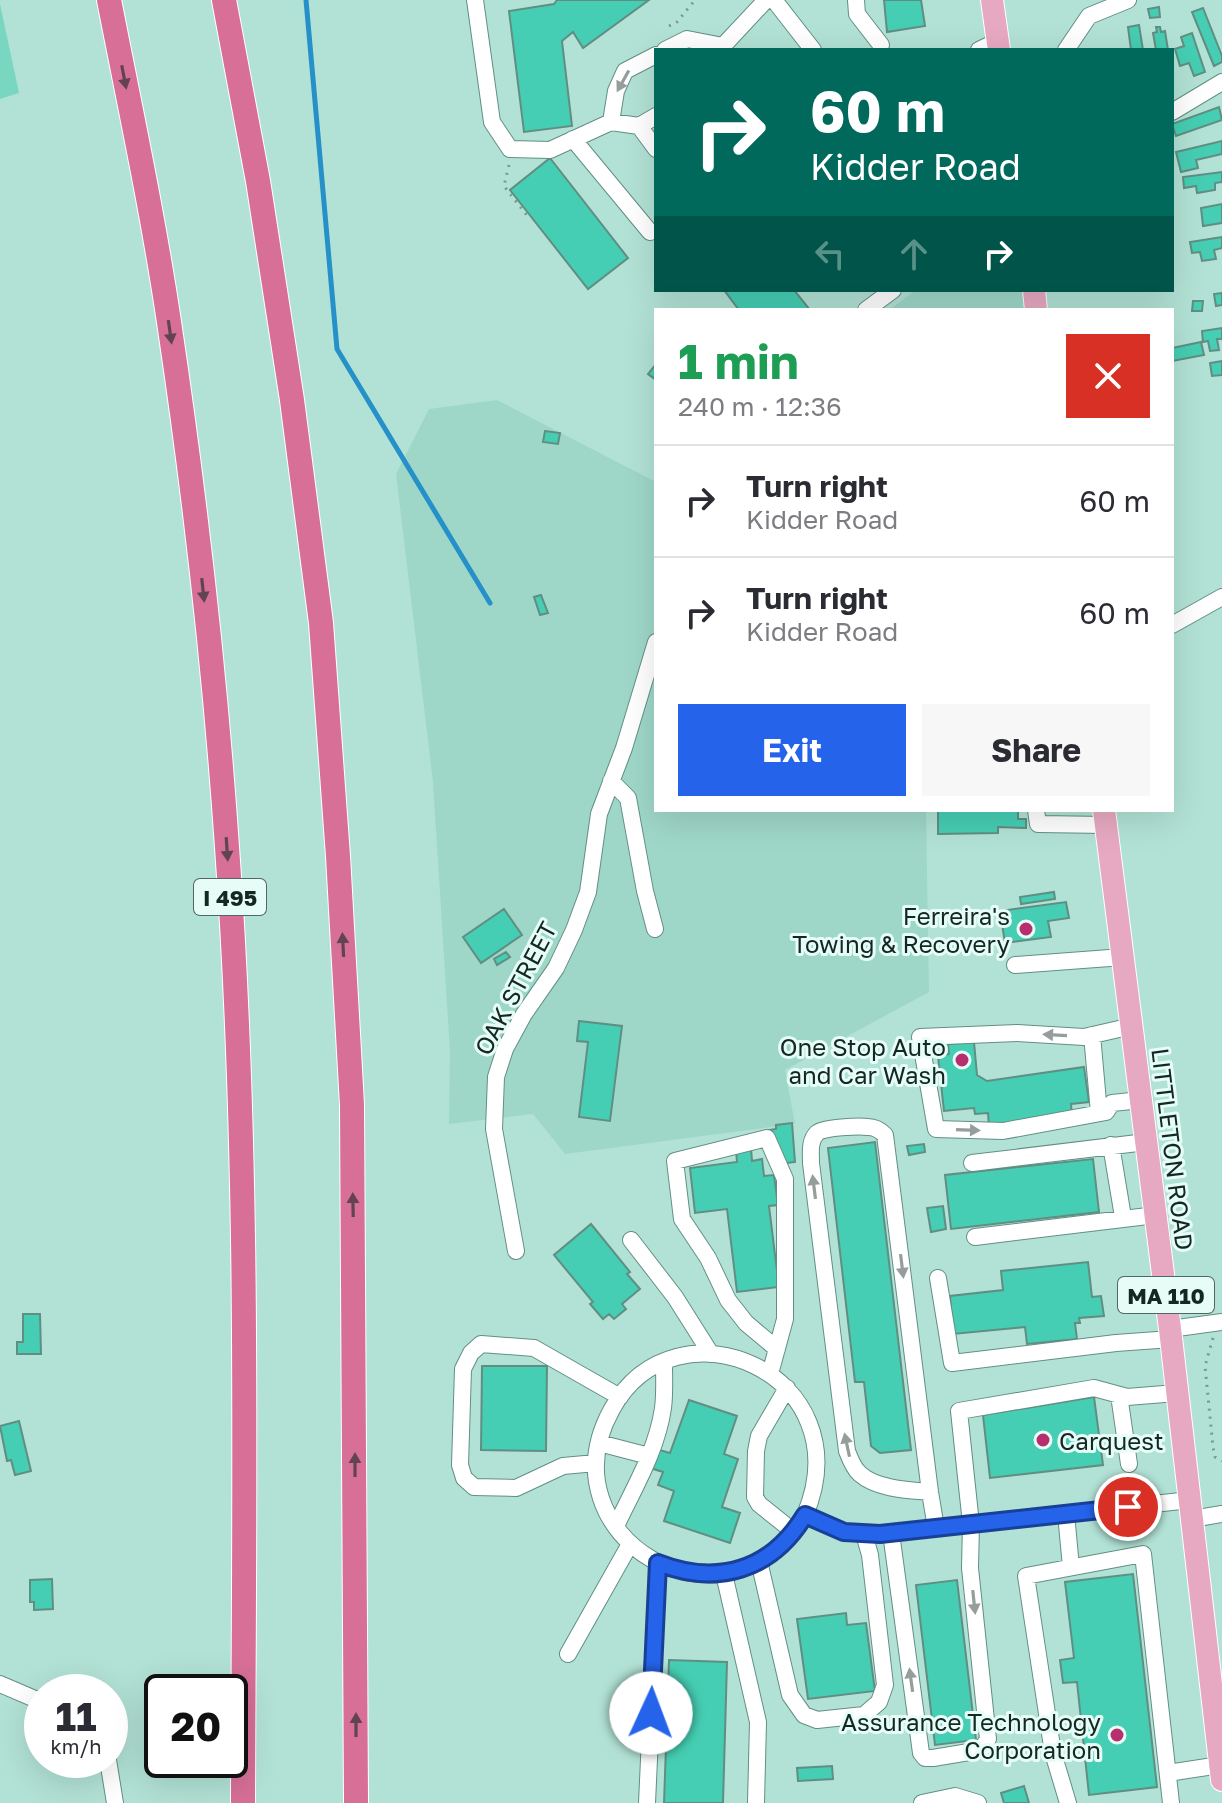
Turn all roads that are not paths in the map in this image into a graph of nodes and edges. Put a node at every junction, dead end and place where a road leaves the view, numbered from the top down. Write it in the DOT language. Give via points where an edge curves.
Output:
graph roads {
  1 [pos="109,0"];
  2 [pos="224,0"];
  3 [pos="475,0"];
  4 [pos="766,0"];
  5 [pos="774,0"];
  6 [pos="856,0"];
  7 [pos="992,0"];
  8 [pos="1128,0"];
  9 [pos="881,45"];
  10 [pos="992,47"];
  11 [pos="669,48"];
  12 [pos="722,48"];
  13 [pos="811,48"];
  14 [pos="1067,48"];
  15 [pos="654,56"];
  16 [pos="1222,82"];
  17 [pos="1174,111"];
  18 [pos="654,117"];
  19 [pos="611,122"];
  20 [pos="639,126"];
  21 [pos="573,139"];
  22 [pos="654,146"];
  23 [pos="650,232"];
  24 [pos="890,292"];
  25 [pos="869,308"];
  26 [pos="1222,597"];
  27 [pos="1174,624"];
  28 [pos="654,649"];
  29 [pos="611,781"];
  30 [pos="1036,812"];
  31 [pos="1105,818"];
  32 [pos="655,929"];
  33 [pos="1123,957"];
  34 [pos="1015,965"];
  35 [pos="1132,1026"];
  36 [pos="1092,1035"];
  37 [pos="1141,1100"];
  38 [pos="1099,1113"];
  39 [pos="1146,1142"];
  40 [pos="1111,1145"];
  41 [pos="972,1163"];
  42 [pos="1156,1215"];
  43 [pos="1123,1217"];
  44 [pos="975,1237"];
  45 [pos="631,1240"];
  46 [pos="516,1251"];
  47 [pos="938,1278"];
  48 [pos="1219,1323"];
  49 [pos="1170,1334"];
  50 [pos="777,1349"];
  51 [pos="711,1354"];
  52 [pos="664,1363"];
  53 [pos="770,1374"];
  54 [pos="787,1388"];
  55 [pos="1177,1393"];
  56 [pos="1119,1395"];
  57 [pos="620,1397"];
  58 [pos="599,1443"];
  59 [pos="649,1456"];
  60 [pos="596,1463"];
  61 [pos="1129,1464"];
  62 [pos="930,1492"];
  63 [pos="1191,1510"];
  64 [pos="1066,1514"];
  65 [pos="1222,1514"];
  66 [pos="805,1515"];
  67 [pos="971,1524"];
  68 [pos="616,1526"];
  69 [pos="936,1528"];
  70 [pos="794,1532"];
  71 [pos="891,1533"];
  72 [pos="864,1534"];
  73 [pos="630,1544"];
  74 [pos="759,1561"];
  75 [pos="658,1563"];
  76 [pos="1071,1567"];
  77 [pos="724,1574"];
  78 [pos="1214,1644"];
  79 [pos="568,1654"];
  80 [pos="0,1684"];
  81 [pos="24,1694"];
  82 [pos="1221,1772"];
  83 [pos="1168,1773"];
  84 [pos="111,1778"];
  85 [pos="115,1803"];
  86 [pos="243,1803"];
  87 [pos="356,1803"];
  88 [pos="647,1803"];
  89 [pos="756,1803"];
  90 [pos="922,1803"];
  91 [pos="978,1803"];
  92 [pos="1068,1803"];
  93 [pos="1171,1803"];
  1 -- 86 [label="highway, I 495, one-way" via="168,318 195,514 227,848 241,1208"];
  87 -- 2 [label="highway, one-way" via="352,1105 325,670 285,353"];
  3 -- 21 [label="street" via="492,122 510,149 550,150"];
  4 -- 12 [label="street"];
  5 -- 13 [label="street"];
  6 -- 9 [label="street" via="857,14"];
  7 -- 10 [label="main road"];
  8 -- 14 [label="street" via="1089,16"];
  11 -- 12 [label="street" via="687,39"];
  15 -- 19 [label="street, one-way" via="625,71"];
  16 -- 17 [label="street"];
  18 -- 20 [label="street"];
  19 -- 20 [label="street"];
  19 -- 21 [label="street"];
  20 -- 22 [label="street"];
  21 -- 23 [label="street"];
  24 -- 25 [label="street"];
  26 -- 27 [label="street"];
  28 -- 29 [label="street, OAK STREET"];
  29 -- 32 [label="street" via="628,798"];
  29 -- 46 [label="street, OAK STREET" via="599,814 588,892 574,930 505,1049 496,1077 494,1129"];
  30 -- 31 [label="street" via="1038,824"];
  31 -- 33 [label="main road, LITTLETON ROAD / MA 110"];
  33 -- 34 [label="street"];
  33 -- 35 [label="main road, LITTLETON ROAD / MA 110"];
  35 -- 36 [label="street"];
  35 -- 37 [label="main road, LITTLETON ROAD / MA 110"];
  36 -- 38 [label="street"];
  36 -- 38 [label="street, one-way" via="920,1037 936,1129 1003,1131"];
  37 -- 38 [label="street" via="1112,1103"];
  37 -- 39 [label="main road, LITTLETON ROAD / MA 110"];
  39 -- 40 [label="street"];
  39 -- 42 [label="main road, LITTLETON ROAD / MA 110"];
  40 -- 41 [label="street"];
  40 -- 43 [label="street"];
  42 -- 43 [label="street"];
  42 -- 49 [label="main road, LITTLETON ROAD / MA 110"];
  43 -- 44 [label="street"];
  45 -- 51 [label="street"];
  47 -- 49 [label="street" via="952,1363"];
  48 -- 49 [label="street"];
  49 -- 55 [label="main road, LITTLETON ROAD / MA 110"];
  50 -- 50 [label="street" via="785,1319 785,1179 767,1138 675,1161 682,1219 728,1300"];
  50 -- 53 [label="street"];
  51 -- 52 [label="street"];
  51 -- 53 [label="street" via="742,1359"];
  52 -- 57 [label="street"];
  52 -- 59 [label="street" via="664,1404"];
  53 -- 54 [label="street"];
  54 -- 66 [label="street" via="809,1423 816,1454 815,1485"];
  54 -- 70 [label="street" via="759,1436 755,1497"];
  55 -- 56 [label="street"];
  55 -- 63 [label="main road, LITTLETON ROAD / MA 110"];
  56 -- 61 [label="street"];
  56 -- 67 [label="street" via="1094,1388 959,1411"];
  57 -- 58 [label="street"];
  57 -- 60 [label="street" via="534,1348 481,1344 463,1369 460,1465 474,1487 516,1488 563,1466"];
  58 -- 59 [label="street"];
  58 -- 60 [label="street"];
  59 -- 68 [label="street"];
  60 -- 68 [label="street" via="604,1504"];
  62 -- 62 [label="street, one-way" via="873,1482 857,1473 847,1451 811,1163 811,1145 822,1129 868,1127 885,1135"];
  62 -- 69 [label="street"];
  63 -- 64 [label="street"];
  63 -- 65 [label="street"];
  63 -- 78 [label="main road, LITTLETON ROAD / MA 110"];
  64 -- 67 [label="street"];
  64 -- 76 [label="street"];
  66 -- 70 [label="street"];
  66 -- 72 [label="street" via="844,1532"];
  67 -- 69 [label="street"];
  67 -- 71 [label="street, one-way" via="970,1568 988,1739 981,1750 933,1758 921,1753"];
  68 -- 73 [label="street"];
  69 -- 71 [label="street"];
  70 -- 74 [label="street"];
  71 -- 72 [label="street"];
  72 -- 74 [label="street" via="885,1685 879,1702 864,1715 817,1720 804,1715 790,1695"];
  73 -- 75 [label="street"];
  73 -- 79 [label="street"];
  74 -- 77 [label="street"];
  75 -- 77 [label="street" via="697,1575"];
  75 -- 88 [label="street"];
  76 -- 83 [label="street" via="1143,1554"];
  76 -- 92 [label="street" via="1026,1576 1053,1753"];
  77 -- 89 [label="street" via="758,1722"];
  78 -- 82 [label="main road, LITTLETON ROAD / MA 110"];
  80 -- 81 [label="street"];
  82 -- 83 [label="street"];
  83 -- 93 [label="street"];
  84 -- 85 [label="street"];
  90 -- 91 [label="street" via="955,1796"];
}
